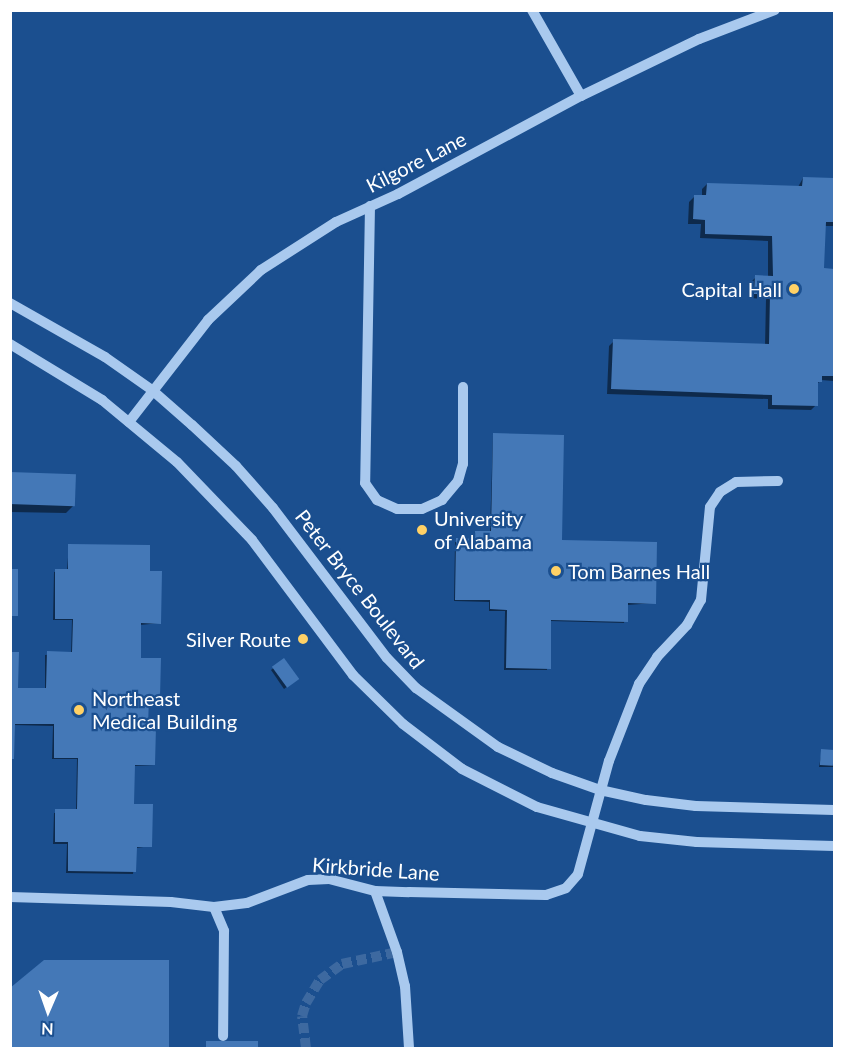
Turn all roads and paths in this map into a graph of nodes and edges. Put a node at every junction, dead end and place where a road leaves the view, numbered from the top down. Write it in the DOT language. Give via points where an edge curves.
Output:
graph roads {
  1 [pos="532,10"];
  2 [pos="775,10"];
  3 [pos="581,96"];
  4 [pos="370,206"];
  5 [pos="10,303"];
  6 [pos="10,344"];
  7 [pos="463,387"];
  8 [pos="152,390"];
  9 [pos="129,422"];
  10 [pos="778,482"];
  11 [pos="600,790"];
  12 [pos="834,810"];
  13 [pos="591,824"];
  14 [pos="834,846"];
  15 [pos="375,891"];
  16 [pos="10,897"];
  17 [pos="214,907"];
  18 [pos="223,1036"];
  19 [pos="410,1048"];
  1 -- 3 [label="street"];
  2 -- 3 [label="street, Kilgore Lane" via="699,39"];
  3 -- 4 [label="street, Kilgore Lane"];
  4 -- 7 [label="street" via="364,483 377,500 397,509 422,509 442,500 458,481 463,464"];
  4 -- 8 [label="street, Kilgore Lane" via="336,222 261,270 208,321"];
  5 -- 8 [label="street, Peter Bryce Boulevard" via="97,352"];
  6 -- 9 [label="street" via="85,388"];
  8 -- 9 [label="street, Kilgore Lane"];
  8 -- 11 [label="street, Peter Bryce Boulevard" via="236,466 309,552 387,658 416,688 498,747"];
  9 -- 13 [label="street" via="216,500 282,577 353,675 403,724 462,769 537,807"];
  10 -- 11 [label="street, Kirkbride Lane" via="736,483 714,499 707,517 701,600 687,625 657,657 639,684"];
  11 -- 12 [label="street, Peter Bryce Boulevard" via="696,806"];
  11 -- 13 [label="street, Kirkbride Lane"];
  13 -- 14 [label="street" via="640,836 697,842"];
  13 -- 15 [label="street, Kirkbride Lane" via="578,873 566,888 546,895"];
  15 -- 17 [label="street, Kirkbride Lane" via="329,879 308,880 247,903"];
  15 -- 19 [label="street" via="405,986"];
  16 -- 17 [label="street, Kirkbride Lane"];
  17 -- 18 [label="street" via="224,931"];
}
